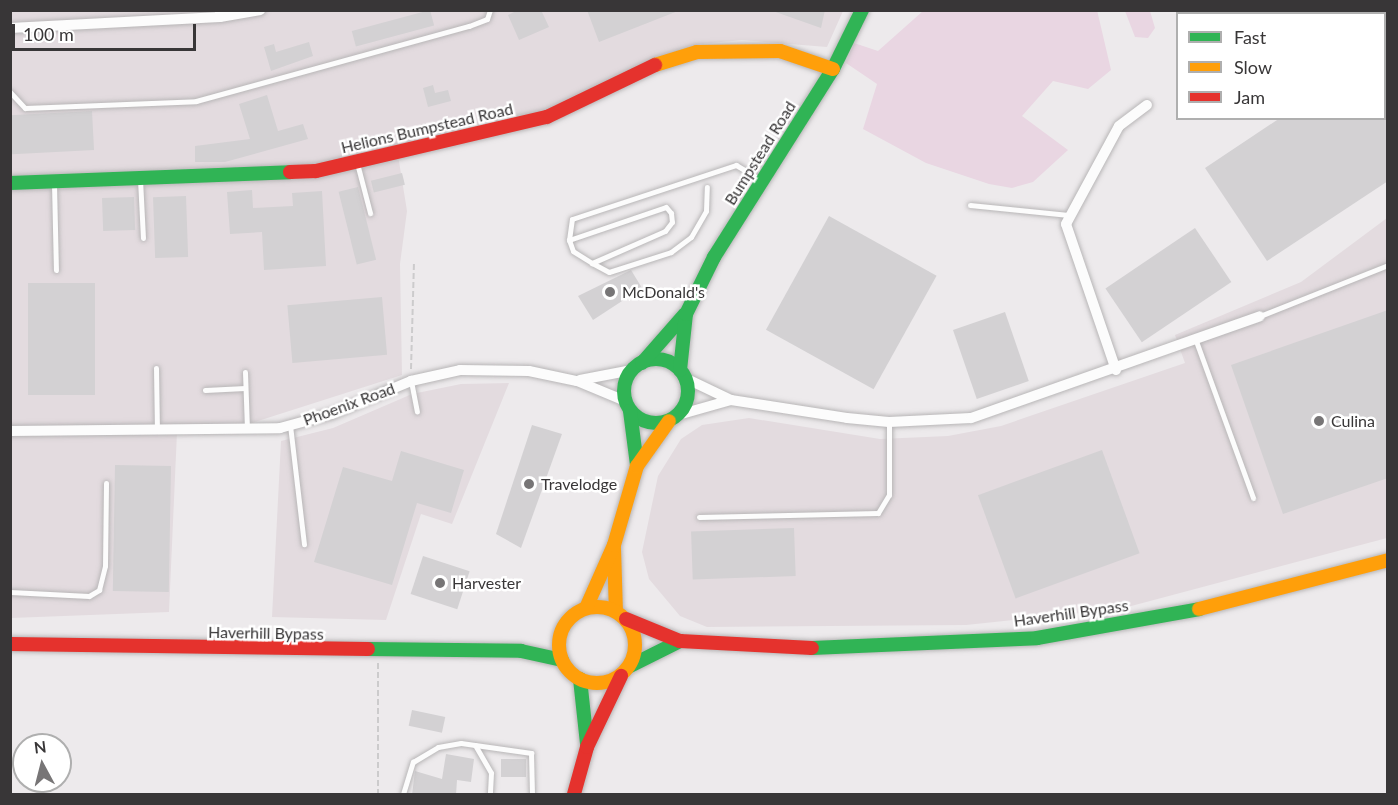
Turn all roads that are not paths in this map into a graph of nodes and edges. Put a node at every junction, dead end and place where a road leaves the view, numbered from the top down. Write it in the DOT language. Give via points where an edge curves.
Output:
graph roads {
  1 [pos="260,10"];
  2 [pos="490,10"];
  3 [pos="862,10"];
  4 [pos="220,14"];
  5 [pos="10,28"];
  6 [pos="833,69"];
  7 [pos="10,92"];
  8 [pos="1147,105"];
  9 [pos="356,161"];
  10 [pos="140,178"];
  11 [pos="54,179"];
  12 [pos="763,181"];
  13 [pos="10,183"];
  14 [pos="707,187"];
  15 [pos="970,205"];
  16 [pos="370,213"];
  17 [pos="1068,215"];
  18 [pos="143,238"];
  19 [pos="569,240"];
  20 [pos="592,263"];
  21 [pos="1388,265"];
  22 [pos="56,270"];
  23 [pos="686,314"];
  24 [pos="1260,316"];
  25 [pos="1196,341"];
  26 [pos="637,366"];
  27 [pos="156,368"];
  28 [pos="1116,370"];
  29 [pos="245,372"];
  30 [pos="683,374"];
  31 [pos="411,381"];
  32 [pos="577,381"];
  33 [pos="245,388"];
  34 [pos="206,390"];
  35 [pos="731,399"];
  36 [pos="628,406"];
  37 [pos="417,411"];
  38 [pos="674,418"];
  39 [pos="890,422"];
  40 [pos="290,425"];
  41 [pos="247,430"];
  42 [pos="10,431"];
  43 [pos="157,432"];
  44 [pos="637,465"];
  45 [pos="106,483"];
  46 [pos="1253,498"];
  47 [pos="699,517"];
  48 [pos="304,544"];
  49 [pos="614,545"];
  50 [pos="1388,560"];
  51 [pos="10,592"];
  52 [pos="586,608"];
  53 [pos="621,615"];
  54 [pos="560,636"];
  55 [pos="680,641"];
  56 [pos="10,644"];
  57 [pos="520,651"];
  58 [pos="562,660"];
  59 [pos="625,671"];
  60 [pos="580,679"];
  61 [pos="475,745"];
  62 [pos="587,747"];
  63 [pos="403,795"];
  64 [pos="490,795"];
  65 [pos="532,795"];
  66 [pos="574,795"];
  1 -- 4 [label="street"];
  2 -- 7 [label="lane" via="487,19 469,26 196,101 25,108"];
  3 -- 6 [label="main road, Bumpstead Road"];
  4 -- 5 [label="street"];
  6 -- 9 [label="main road, Helions Bumpstead Road" via="780,51 697,52 657,64 547,117"];
  6 -- 12 [label="main road, Bumpstead Road"];
  8 -- 17 [label="street" via="1119,126"];
  9 -- 10 [label="main road, Helions Bumpstead Road" via="316,171"];
  9 -- 16 [label="lane"];
  10 -- 11 [label="main road, Helions Bumpstead Road"];
  10 -- 18 [label="lane"];
  11 -- 13 [label="main road, Helions Bumpstead Road"];
  11 -- 22 [label="lane"];
  12 -- 19 [label="lane" via="736,165 572,219"];
  12 -- 23 [label="main road, Bumpstead Road"];
  14 -- 20 [label="lane" via="706,211 696,228 671,252 609,272"];
  15 -- 17 [label="lane"];
  17 -- 28 [label="street" via="1067,232"];
  19 -- 20 [label="lane" via="573,251"];
  19 -- 20 [label="lane" via="666,207 671,213 672,222 665,231"];
  21 -- 24 [label="lane"];
  23 -- 26 [label="main road, Bumpstead Road"];
  23 -- 30 [label="main road, Bumpstead Road"];
  24 -- 25 [label="street"];
  25 -- 28 [label="street"];
  25 -- 46 [label="lane"];
  26 -- 30 [label="main road" via="664,360"];
  26 -- 32 [label="street, Phoenix Road"];
  26 -- 36 [label="main road"];
  27 -- 43 [label="lane"];
  28 -- 39 [label="street" via="971,418"];
  29 -- 33 [label="lane"];
  30 -- 35 [label="street"];
  30 -- 38 [label="main road" via="688,397"];
  31 -- 32 [label="street, Phoenix Road" via="460,370 508,369"];
  31 -- 37 [label="lane"];
  31 -- 40 [label="street, Phoenix Road"];
  32 -- 36 [label="street, Phoenix Road"];
  33 -- 34 [label="lane"];
  33 -- 41 [label="lane"];
  35 -- 38 [label="street"];
  35 -- 39 [label="street"];
  36 -- 38 [label="main road" via="649,423"];
  36 -- 44 [label="main road"];
  38 -- 44 [label="main road"];
  39 -- 47 [label="lane" via="889,495 878,513"];
  40 -- 41 [label="street, Phoenix Road"];
  40 -- 48 [label="lane"];
  41 -- 43 [label="street, Phoenix Road"];
  42 -- 43 [label="street, Phoenix Road"];
  44 -- 49 [label="main road"];
  45 -- 51 [label="lane" via="105,566 99,590 89,596"];
  49 -- 52 [label="main road"];
  49 -- 53 [label="main road"];
  50 -- 55 [label="main road, Haverhill Bypass" via="1182,613 1037,638 785,649"];
  52 -- 53 [label="main road"];
  52 -- 54 [label="main road" via="569,619"];
  53 -- 55 [label="main road, Haverhill Bypass"];
  53 -- 59 [label="main road" via="636,640"];
  54 -- 57 [label="main road, Haverhill Bypass"];
  54 -- 58 [label="main road"];
  55 -- 59 [label="main road"];
  56 -- 57 [label="main road, Haverhill Bypass"];
  57 -- 58 [label="main road, Haverhill Bypass"];
  58 -- 60 [label="main road"];
  59 -- 60 [label="main road" via="606,682"];
  59 -- 62 [label="main road"];
  60 -- 62 [label="main road"];
  61 -- 63 [label="lane" via="461,743 426,752 413,762"];
  61 -- 64 [label="lane" via="491,773"];
  61 -- 65 [label="lane" via="531,753"];
  62 -- 66 [label="main road"];
}
